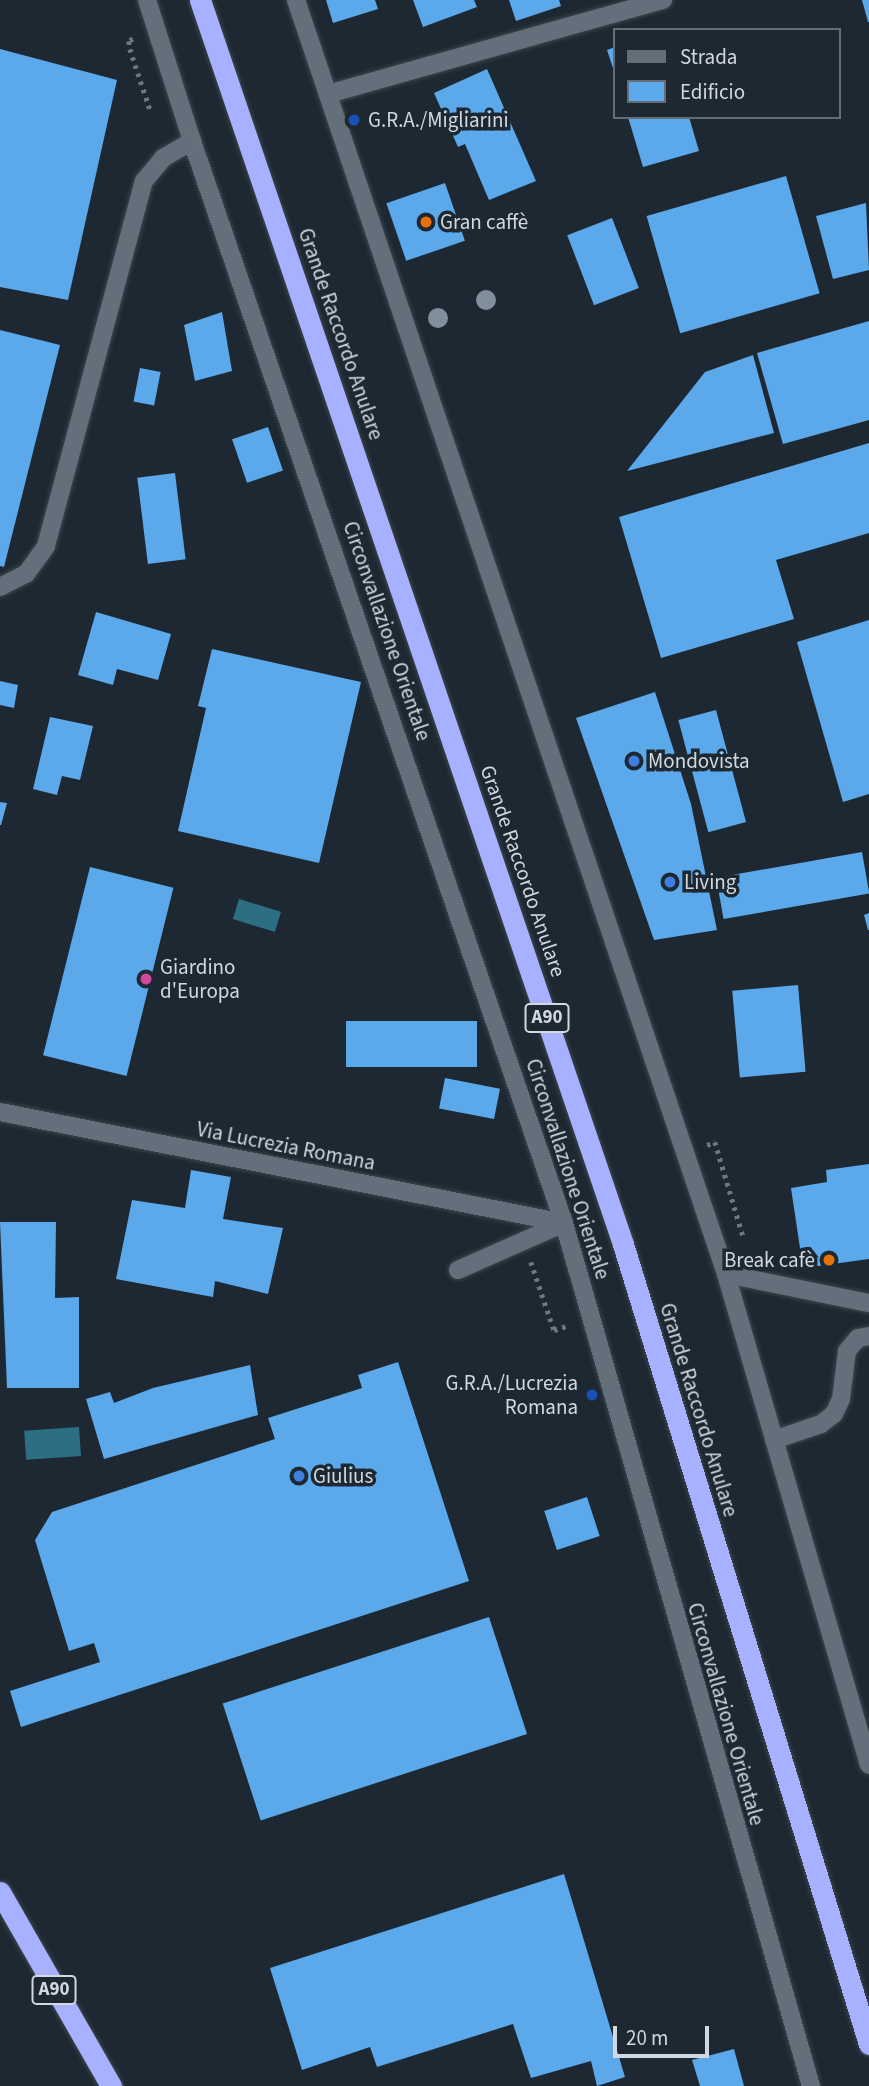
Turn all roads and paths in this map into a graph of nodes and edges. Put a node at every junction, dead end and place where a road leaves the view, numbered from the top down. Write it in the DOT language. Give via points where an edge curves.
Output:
graph roads {
  1 [pos="148,0"];
  2 [pos="200,0"];
  3 [pos="296,0"];
  4 [pos="663,0"];
  5 [pos="130,49"];
  6 [pos="328,94"];
  7 [pos="151,112"];
  8 [pos="192,141"];
  9 [pos="0,587"];
  10 [pos="0,1112"];
  11 [pos="564,1223"];
  12 [pos="525,1243"];
  13 [pos="458,1270"];
  14 [pos="726,1274"];
  15 [pos="869,1303"];
  16 [pos="568,1326"];
  17 [pos="869,1336"];
  18 [pos="774,1440"];
  19 [pos="865,1739"];
  20 [pos="869,1765"];
  21 [pos="0,1892"];
  22 [pos="869,2044"];
  23 [pos="111,2086"];
  24 [pos="811,2086"];
  1 -- 8 [label="street, Circonvallazione Orientale"];
  2 -- 22 [label="highway, Grande Raccordo Anulare / A90" via="623,1244"];
  3 -- 6 [label="street"];
  4 -- 6 [label="street"];
  5 -- 7 [label="path"];
  6 -- 14 [label="street"];
  8 -- 9 [label="street" via="163,158 141,187 46,546 26,573"];
  8 -- 11 [label="street, Circonvallazione Orientale"];
  10 -- 11 [label="street, Via Lucrezia Romana"];
  11 -- 12 [label="street"];
  11 -- 24 [label="street, Circonvallazione Orientale"];
  12 -- 13 [label="street"];
  12 -- 16 [label="path" via="554,1330"];
  14 -- 15 [label="street"];
  14 -- 18 [label="street"];
  17 -- 18 [label="street" via="858,1338 847,1351 841,1399 834,1414 821,1424"];
  18 -- 19 [label="street"];
  19 -- 20 [label="street"];
  21 -- 23 [label="highway, A90"];
}
